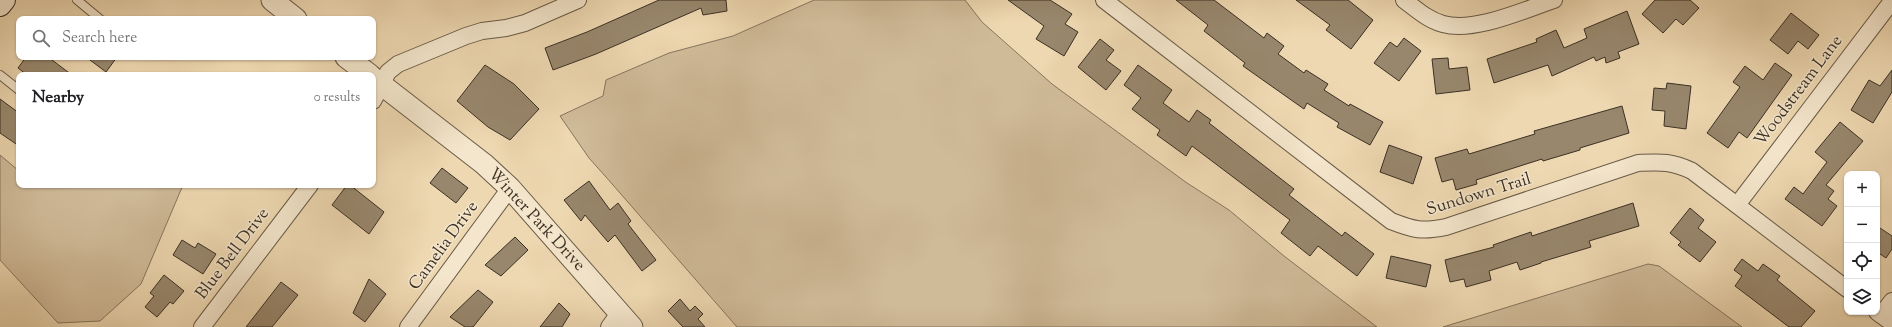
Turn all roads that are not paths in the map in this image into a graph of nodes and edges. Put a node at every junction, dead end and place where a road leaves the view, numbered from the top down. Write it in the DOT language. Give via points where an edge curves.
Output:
graph roads {
  1 [pos="4,0"];
  2 [pos="77,0"];
  3 [pos="272,0"];
  4 [pos="578,0"];
  5 [pos="1104,0"];
  6 [pos="1404,0"];
  7 [pos="1554,0"];
  8 [pos="1892,1"];
  9 [pos="0,5"];
  10 [pos="96,16"];
  11 [pos="292,16"];
  12 [pos="349,60"];
  13 [pos="362,72"];
  14 [pos="0,75"];
  15 [pos="376,82"];
  16 [pos="376,85"];
  17 [pos="16,88"];
  18 [pos="308,188"];
  19 [pos="510,188"];
  20 [pos="1737,205"];
  21 [pos="1844,287"];
  22 [pos="1892,301"];
  23 [pos="1883,317"];
  24 [pos="620,322"];
  25 [pos="202,327"];
  26 [pos="408,327"];
  1 -- 9 [label="main road"];
  2 -- 10 [label="lane"];
  3 -- 11 [label="street"];
  4 -- 15 [label="street" via="525,23 466,36 398,64"];
  5 -- 20 [label="street, Sundown Trail" via="1391,221 1410,228 1426,231 1446,227 1638,163 1676,164 1692,171"];
  6 -- 7 [label="street" via="1424,15 1443,24 1461,26 1481,24"];
  8 -- 20 [label="street, Woodstream Lane"];
  12 -- 13 [label="street, Winter Park Drive"];
  14 -- 17 [label="lane"];
  16 -- 19 [label="street, Winter Park Drive" via="484,164"];
  18 -- 25 [label="street, Blue Bell Drive"];
  19 -- 24 [label="street, Winter Park Drive"];
  19 -- 26 [label="street, Camelia Drive"];
  20 -- 21 [label="street, Sundown Trail"];
  22 -- 23 [label="street"];
}
